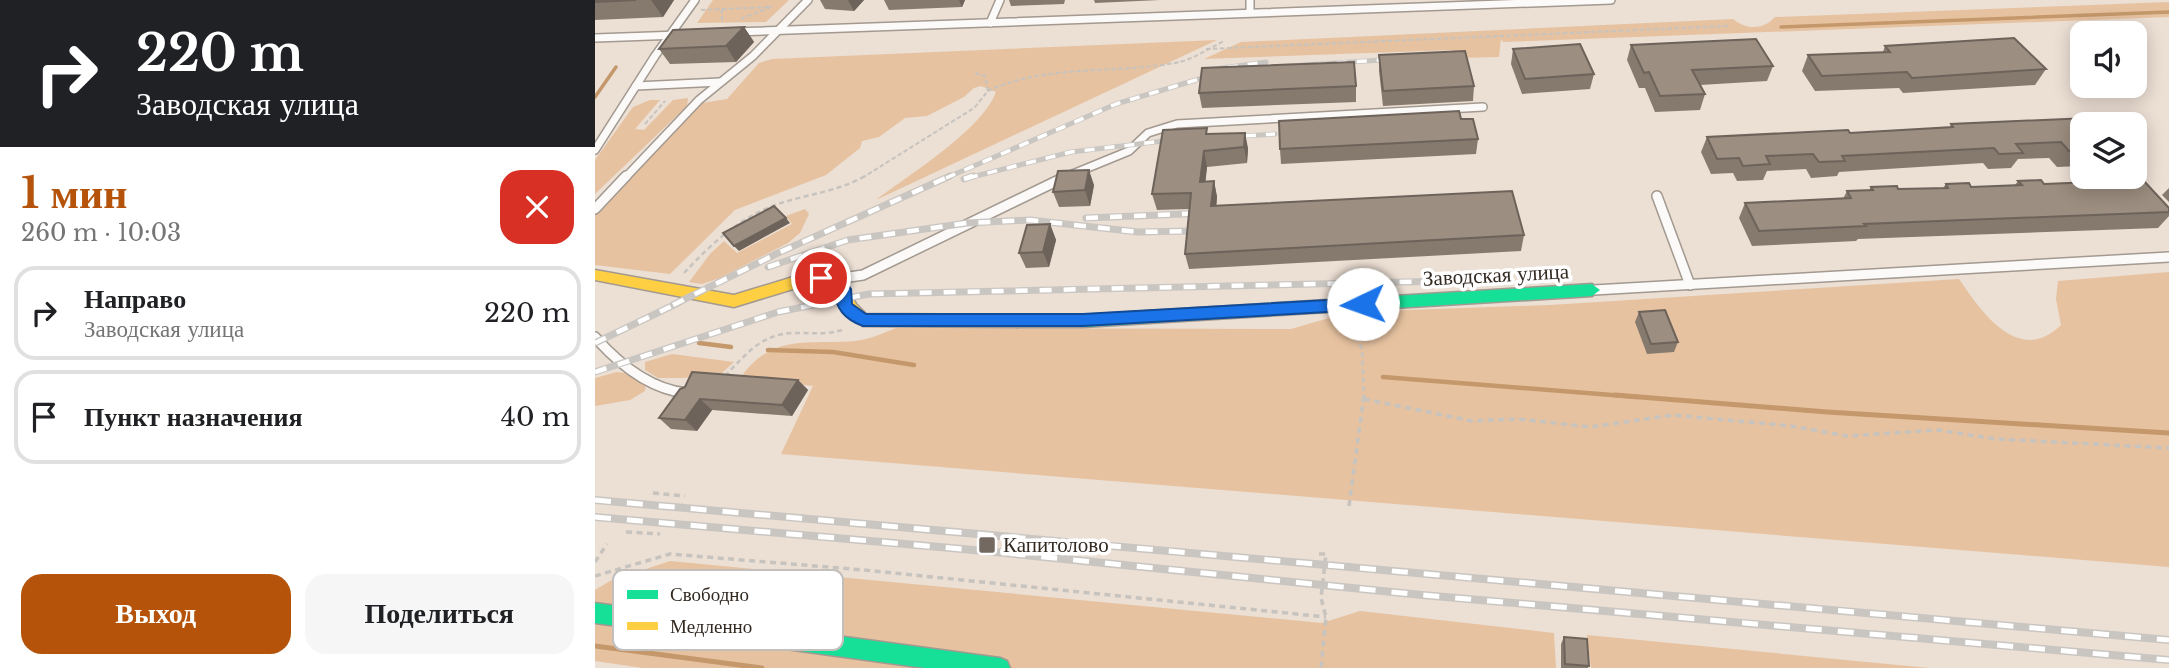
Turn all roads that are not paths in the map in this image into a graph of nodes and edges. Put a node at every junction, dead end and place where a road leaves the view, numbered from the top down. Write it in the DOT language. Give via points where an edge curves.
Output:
graph roads {
  1 [pos="695,0"];
  2 [pos="808,0"];
  3 [pos="1000,0"];
  4 [pos="1249,0"];
  5 [pos="1611,0"];
  6 [pos="1457,3"];
  7 [pos="1250,12"];
  8 [pos="991,23"];
  9 [pos="776,31"];
  10 [pos="732,32"];
  11 [pos="682,35"];
  12 [pos="669,36"];
  13 [pos="595,38"];
  14 [pos="720,82"];
  15 [pos="636,86"];
  16 [pos="1483,107"];
  17 [pos="595,150"];
  18 [pos="1657,196"];
  19 [pos="595,209"];
  20 [pos="2169,257"];
  21 [pos="595,275"];
  22 [pos="835,279"];
  23 [pos="1690,285"];
  24 [pos="1591,290"];
  25 [pos="595,337"];
  26 [pos="691,393"];
  27 [pos="595,613"];
  28 [pos="613,615"];
  29 [pos="843,647"];
  30 [pos="1000,668"];
  1 -- 12 [label="lane"];
  2 -- 9 [label="lane"];
  3 -- 8 [label="lane"];
  4 -- 7 [label="lane"];
  5 -- 6 [label="lane"];
  6 -- 7 [label="lane"];
  7 -- 8 [label="lane"];
  8 -- 9 [label="lane"];
  9 -- 10 [label="lane"];
  9 -- 14 [label="lane"];
  11 -- 12 [label="lane"];
  12 -- 13 [label="lane"];
  12 -- 15 [label="lane"];
  14 -- 15 [label="lane"];
  14 -- 19 [label="lane"];
  15 -- 17 [label="lane"];
  16 -- 22 [label="lane" via="1177,124 1148,133 1129,151 1037,190 863,275"];
  18 -- 23 [label="lane"];
  20 -- 23 [label="lane"];
  21 -- 22 [label="street" via="734,301 803,280"];
  22 -- 24 [label="street, Заводская улица" via="843,289 846,308 863,320 1083,320"];
  23 -- 24 [label="lane"];
  25 -- 26 [label="lane" via="649,380 674,393"];
  27 -- 28 [label="street"];
  29 -- 30 [label="street"];
}
